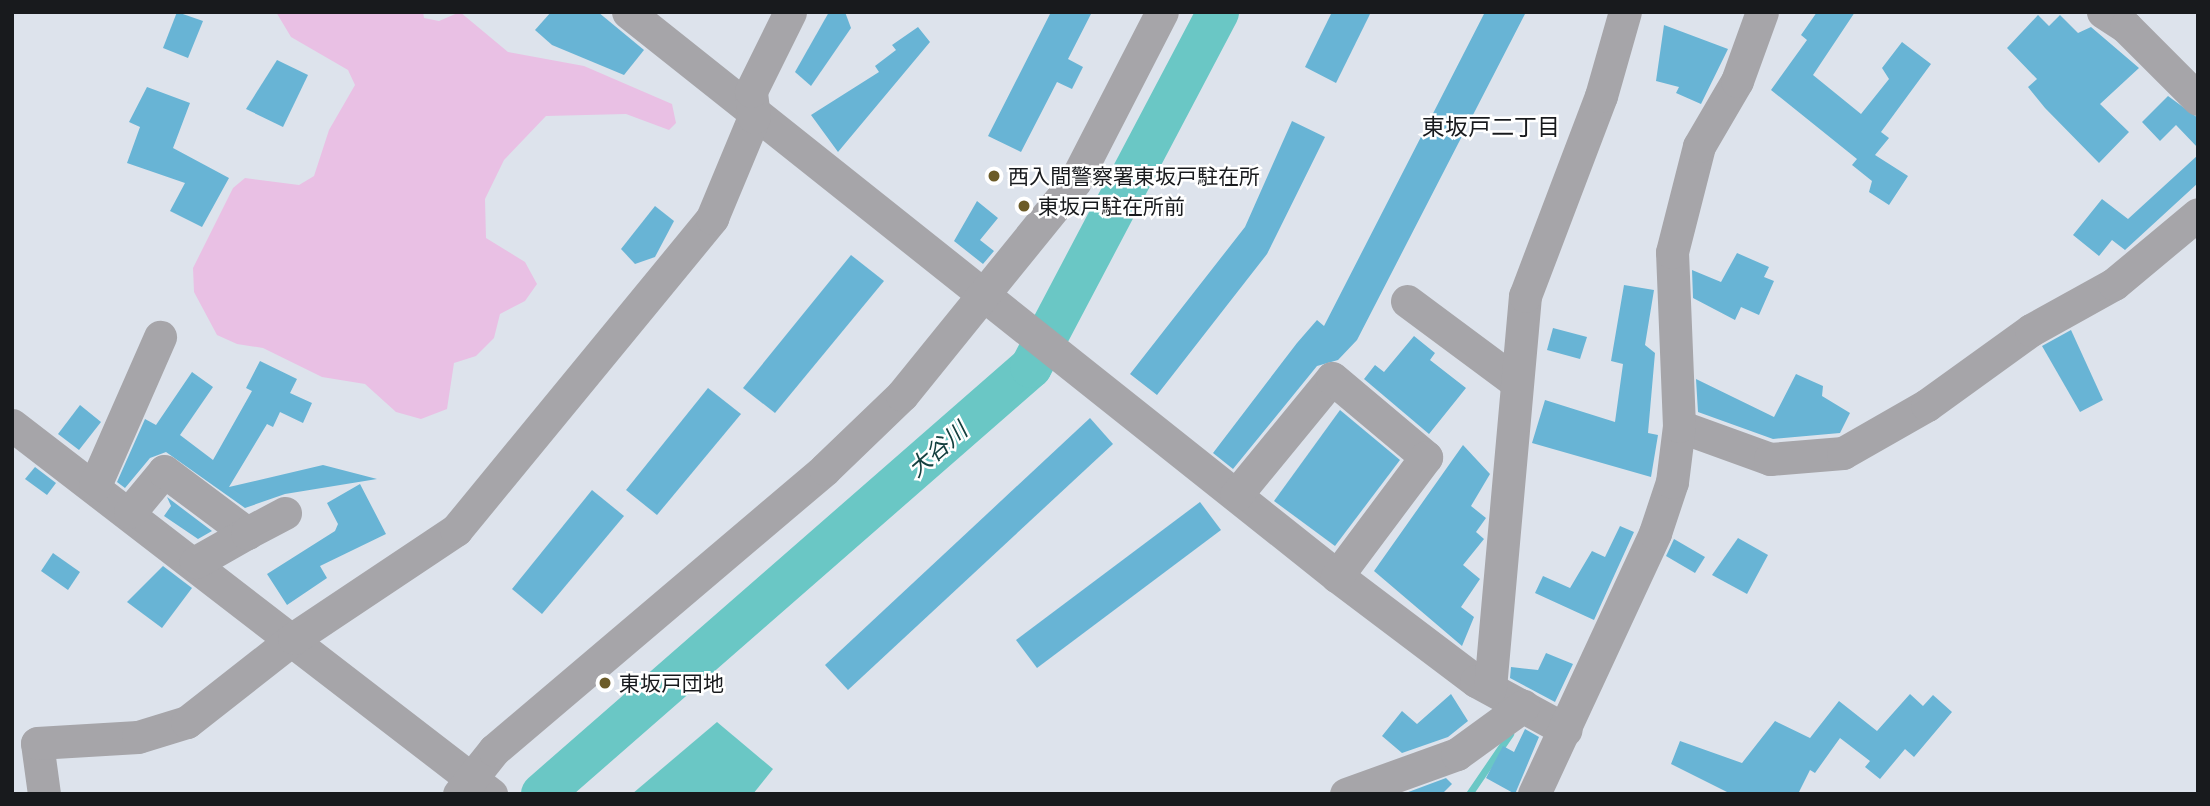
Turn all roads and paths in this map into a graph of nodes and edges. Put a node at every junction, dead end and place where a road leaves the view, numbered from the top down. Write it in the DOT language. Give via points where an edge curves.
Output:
graph roads {
  1 [pos="628,12"];
  2 [pos="790,12"];
  3 [pos="1162,12"];
  4 [pos="1625,12"];
  5 [pos="1762,12"];
  6 [pos="2103,12"];
  7 [pos="2198,99"];
  8 [pos="754,117"];
  9 [pos="2198,214"];
  10 [pos="980,297"];
  11 [pos="1407,301"];
  12 [pos="160,337"];
  13 [pos="1516,382"];
  14 [pos="12,425"];
  15 [pos="1679,426"];
  16 [pos="95,485"];
  17 [pos="1236,495"];
  18 [pos="130,512"];
  19 [pos="285,513"];
  20 [pos="247,533"];
  21 [pos="196,562"];
  22 [pos="1337,576"];
  23 [pos="294,638"];
  24 [pos="1490,688"];
  25 [pos="1523,706"];
  26 [pos="1566,730"];
  27 [pos="474,789"];
  28 [pos="44,794"];
  29 [pos="1346,794"];
  30 [pos="1534,794"];
  1 -- 8 [label="street"];
  2 -- 8 [label="street" via="751,91"];
  3 -- 10 [label="street" via="1075,181"];
  4 -- 13 [label="street" via="1601,96 1525,296"];
  5 -- 15 [label="street" via="1737,81 1699,146 1680,212 1670,293"];
  6 -- 7 [label="street" via="2126,27"];
  8 -- 10 [label="street"];
  8 -- 23 [label="street" via="712,218 456,530"];
  9 -- 15 [label="street" via="2114,284 2031,330 1927,405 1843,453 1770,459"];
  10 -- 17 [label="street"];
  10 -- 27 [label="street" via="872,426 494,750"];
  11 -- 13 [label="street"];
  12 -- 16 [label="street"];
  13 -- 24 [label="street"];
  14 -- 16 [label="street"];
  15 -- 26 [label="street" via="1672,482 1655,533"];
  16 -- 18 [label="street"];
  17 -- 22 [label="street"];
  17 -- 22 [label="street" via="1332,378 1426,457"];
  18 -- 20 [label="street" via="164,471"];
  18 -- 21 [label="street"];
  19 -- 20 [label="street"];
  20 -- 21 [label="street"];
  21 -- 23 [label="street"];
  22 -- 24 [label="street"];
  23 -- 27 [label="street"];
  23 -- 28 [label="street" via="166,732 37,743"];
  24 -- 25 [label="street"];
  25 -- 26 [label="street"];
  25 -- 29 [label="street" via="1457,754"];
  26 -- 30 [label="street"];
}
